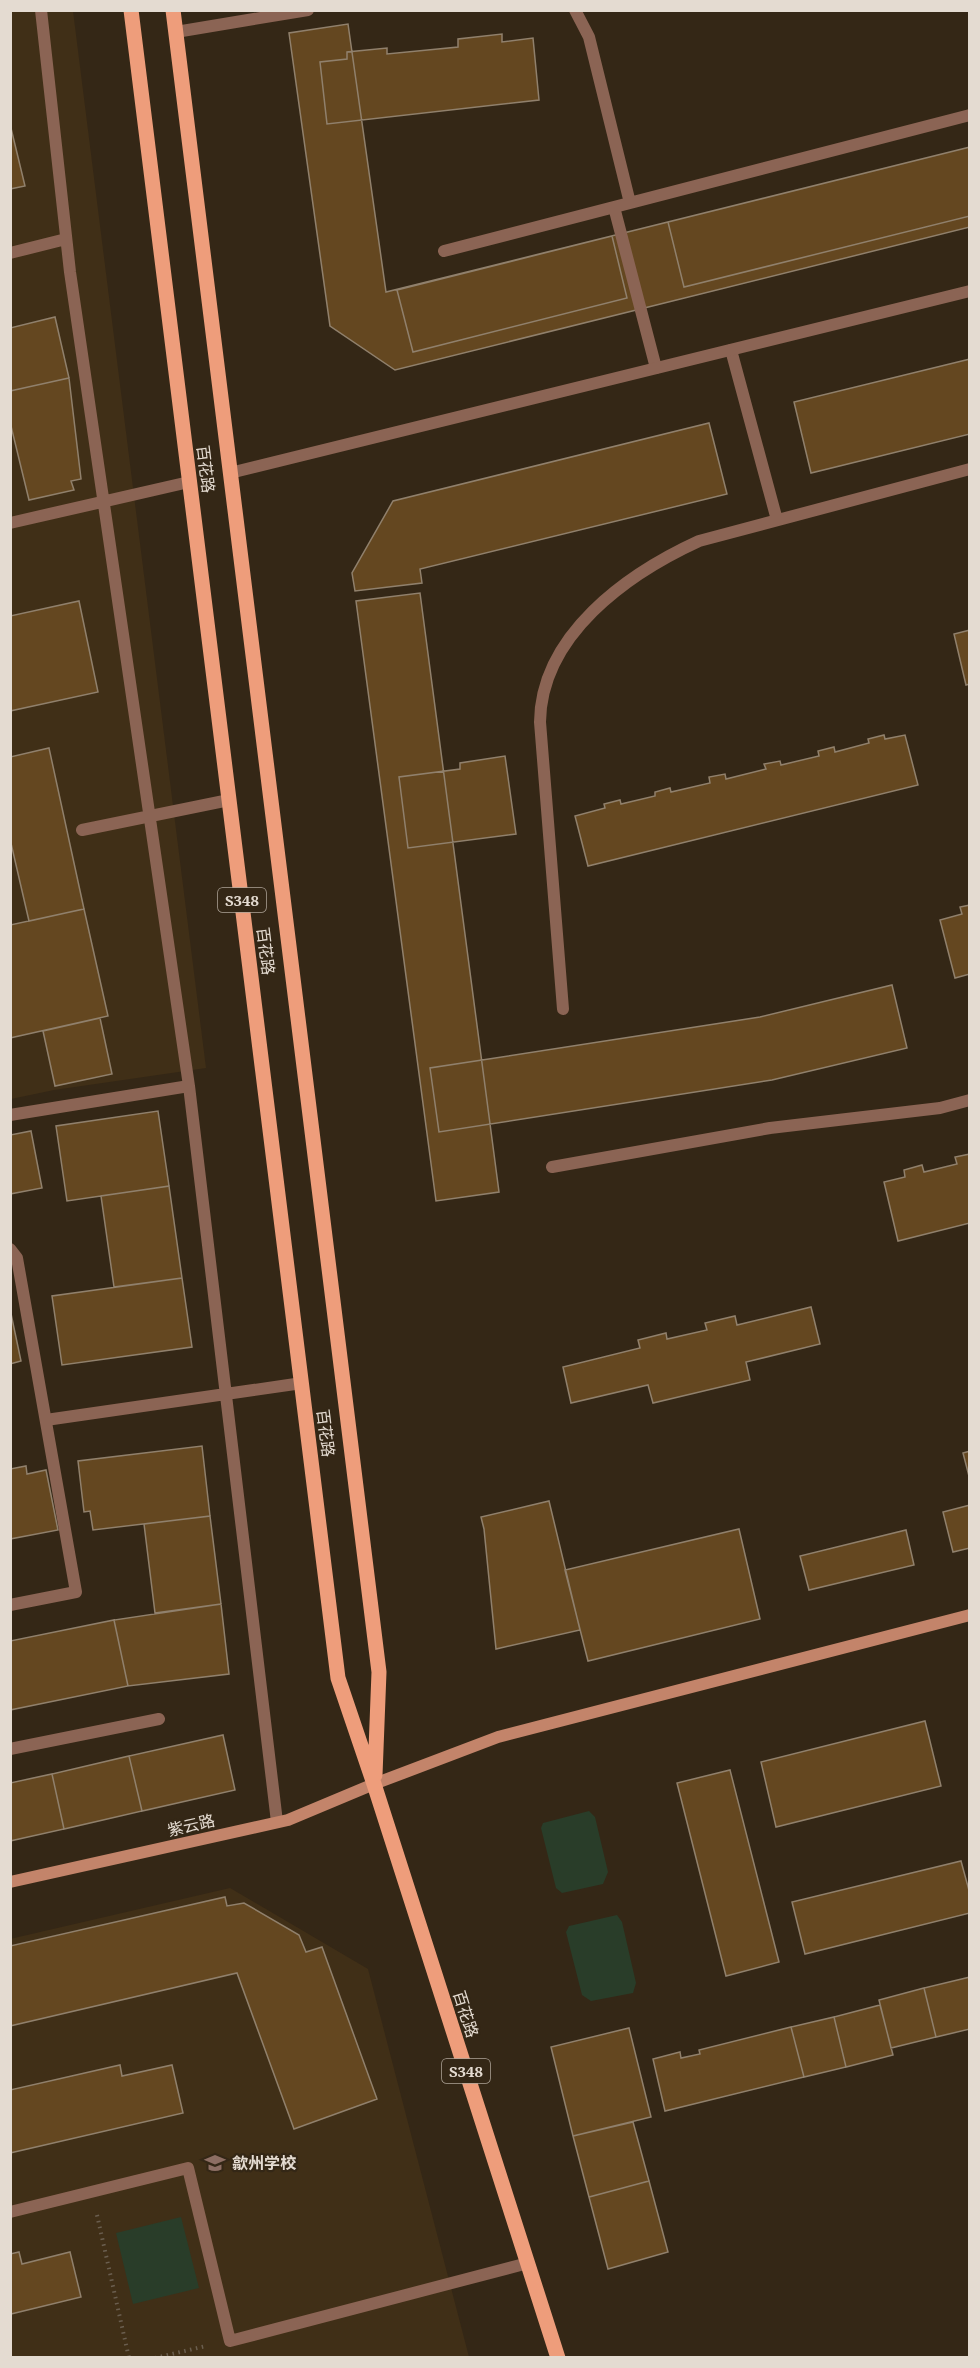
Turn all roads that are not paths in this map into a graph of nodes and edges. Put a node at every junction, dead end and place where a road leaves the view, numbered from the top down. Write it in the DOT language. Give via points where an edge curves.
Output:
graph roads {
  1 [pos="41,10"];
  2 [pos="131,10"];
  3 [pos="173,10"];
  4 [pos="308,10"];
  5 [pos="575,10"];
  6 [pos="176,32"];
  7 [pos="969,115"];
  8 [pos="630,203"];
  9 [pos="614,207"];
  10 [pos="66,239"];
  11 [pos="444,251"];
  12 [pos="10,253"];
  13 [pos="969,291"];
  14 [pos="731,350"];
  15 [pos="656,368"];
  16 [pos="969,469"];
  17 [pos="230,473"];
  18 [pos="189,482"];
  19 [pos="104,501"];
  20 [pos="777,520"];
  21 [pos="10,523"];
  22 [pos="229,800"];
  23 [pos="150,816"];
  24 [pos="82,830"];
  25 [pos="563,1009"];
  26 [pos="189,1086"];
  27 [pos="969,1100"];
  28 [pos="10,1115"];
  29 [pos="552,1167"];
  30 [pos="10,1249"];
  31 [pos="302,1383"];
  32 [pos="226,1394"];
  33 [pos="46,1420"];
  34 [pos="10,1605"];
  35 [pos="969,1615"];
  36 [pos="159,1719"];
  37 [pos="10,1749"];
  38 [pos="374,1784"];
  39 [pos="277,1822"];
  40 [pos="10,1882"];
  41 [pos="10,2211"];
  42 [pos="528,2263"];
  43 [pos="558,2358"];
  1 -- 10 [label="street"];
  2 -- 18 [label="main road, 百花路 / S348"];
  3 -- 6 [label="main road, 百花路 / S348"];
  4 -- 6 [label="street"];
  5 -- 8 [label="street" via="589,37"];
  6 -- 17 [label="main road, 百花路 / S348"];
  7 -- 8 [label="street"];
  8 -- 9 [label="street"];
  9 -- 11 [label="street"];
  9 -- 15 [label="street"];
  10 -- 12 [label="street"];
  10 -- 19 [label="street"];
  13 -- 14 [label="street"];
  14 -- 15 [label="street"];
  14 -- 20 [label="street"];
  15 -- 17 [label="street"];
  16 -- 20 [label="street"];
  17 -- 38 [label="main road, 百花路 / S348" via="379,1672"];
  18 -- 19 [label="street"];
  18 -- 22 [label="main road, 百花路 / S348"];
  19 -- 21 [label="street"];
  19 -- 23 [label="street"];
  20 -- 25 [label="street" via="699,541 635,575 586,620 558,655 544,686 540,722"];
  22 -- 23 [label="street"];
  22 -- 31 [label="main road, 百花路 / S348"];
  23 -- 24 [label="street"];
  23 -- 26 [label="street"];
  26 -- 28 [label="street"];
  26 -- 32 [label="street"];
  27 -- 29 [label="street" via="940,1108 770,1128"];
  30 -- 33 [label="street" via="17,1258"];
  31 -- 32 [label="street"];
  31 -- 38 [label="main road, 百花路 / S348" via="338,1678"];
  32 -- 33 [label="street"];
  32 -- 39 [label="street"];
  33 -- 34 [label="street" via="76,1592"];
  35 -- 38 [label="street, 紫云路" via="498,1737"];
  36 -- 37 [label="street"];
  38 -- 39 [label="street, 紫云路"];
  38 -- 42 [label="main road, 百花路 / S348"];
  39 -- 40 [label="street, 紫云路"];
  41 -- 42 [label="street" via="188,2168 230,2340"];
  42 -- 43 [label="main road, 百花路 / S348"];
}
